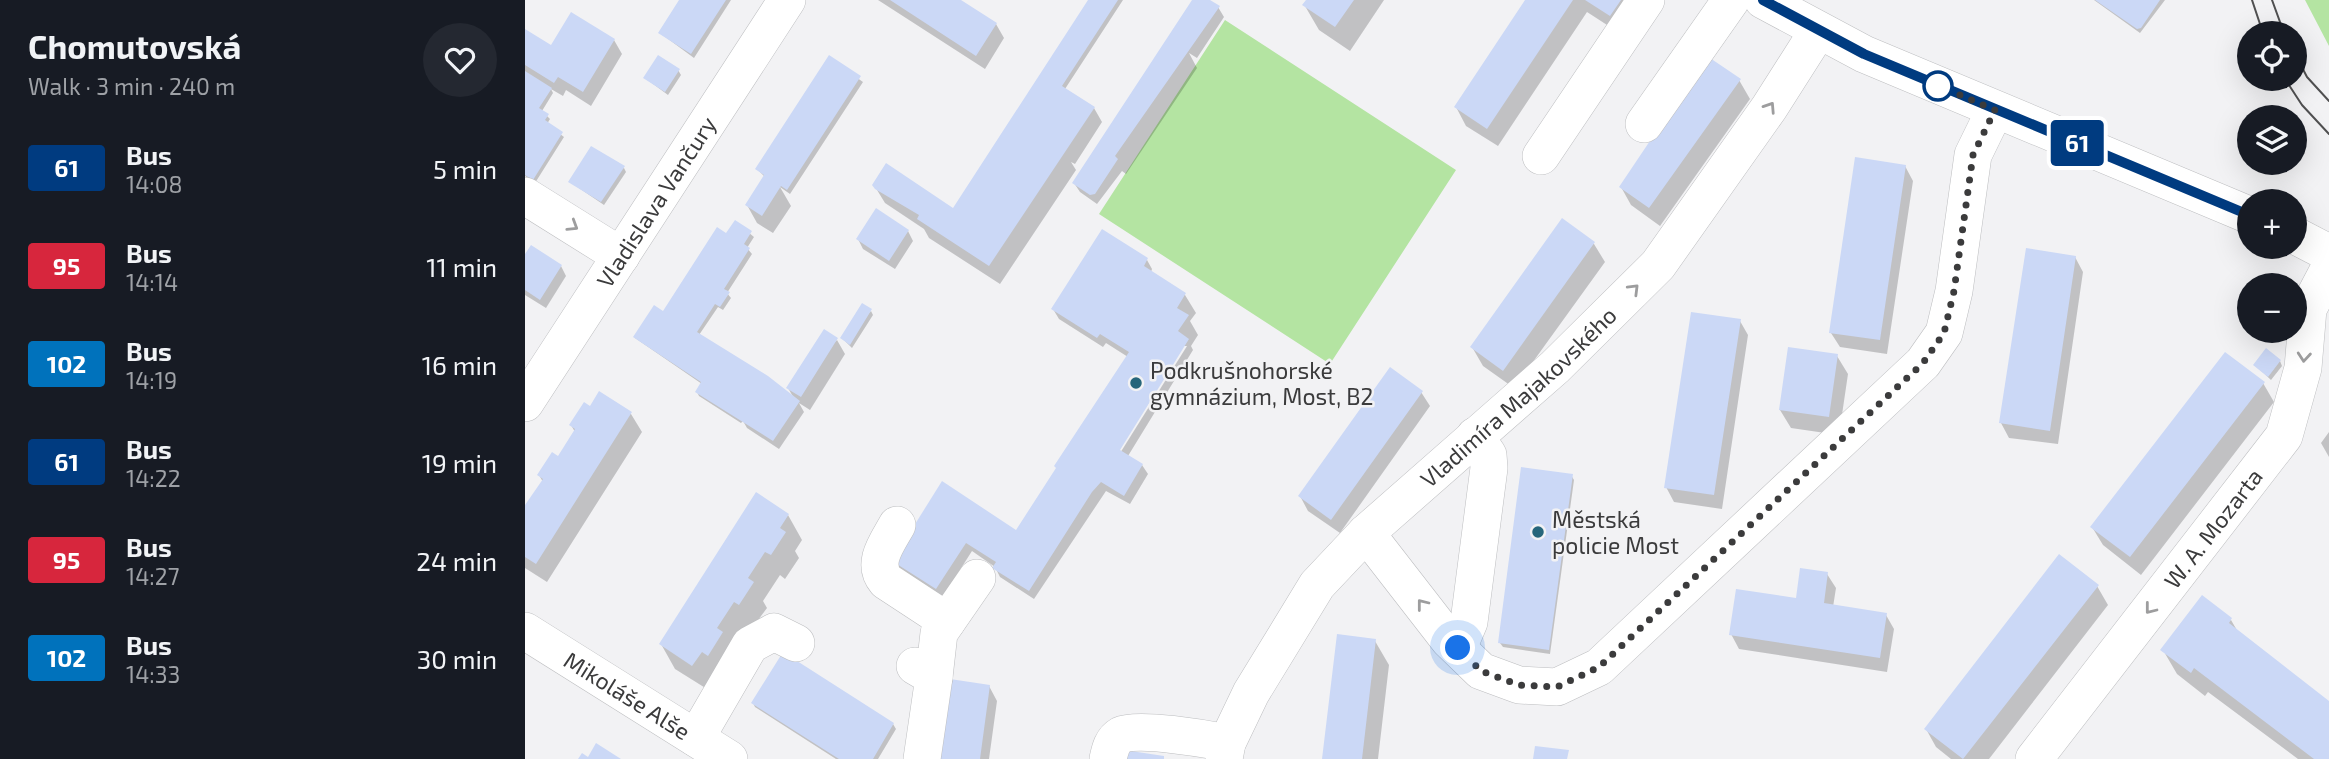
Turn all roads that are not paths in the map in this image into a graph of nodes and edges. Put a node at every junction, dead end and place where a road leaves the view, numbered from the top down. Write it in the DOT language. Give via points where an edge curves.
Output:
graph roads {
  1 [pos="787,0"];
  2 [pos="1646,0"];
  3 [pos="1731,0"];
  4 [pos="1763,0"];
  5 [pos="1818,31"];
  6 [pos="1995,110"];
  7 [pos="1644,124"];
  8 [pos="1541,156"];
  9 [pos="525,196"];
  10 [pos="2237,210"];
  11 [pos="2307,242"];
  12 [pos="2329,253"];
  13 [pos="621,256"];
  14 [pos="2329,269"];
  15 [pos="525,403"];
  16 [pos="1475,436"];
  17 [pos="897,526"];
  18 [pos="1366,533"];
  19 [pos="978,578"];
  20 [pos="947,621"];
  21 [pos="525,631"];
  22 [pos="796,643"];
  23 [pos="1458,648"];
  24 [pos="696,738"];
  25 [pos="1225,751"];
  26 [pos="729,759"];
  27 [pos="922,759"];
  28 [pos="1108,759"];
  29 [pos="2034,759"];
  1 -- 13 [label="street, Vladislava Vančury"];
  2 -- 8 [label="street"];
  3 -- 7 [label="street"];
  4 -- 5 [label="street"];
  5 -- 6 [label="street"];
  16 -- 5 [label="street, Vladimíra Majakovského, one-way" via="1555,367 1658,265"];
  6 -- 10 [label="street"];
  6 -- 23 [label="street" via="1973,155 1944,333 1923,363 1599,667 1557,687 1519,685 1481,671"];
  9 -- 13 [label="street, one-way"];
  11 -- 12 [label="street"];
  13 -- 15 [label="street, Vladislava Vančury"];
  14 -- 29 [label="street, W. A. Mozarta, one-way" via="2308,309 2304,368 2284,436"];
  16 -- 18 [label="street, Vladimíra Majakovského"];
  16 -- 23 [label="street" via="1488,455 1489,468 1469,622"];
  17 -- 20 [label="street" via="880,559 880,573"];
  23 -- 18 [label="street, one-way"];
  18 -- 25 [label="street, Vladimíra Majakovského" via="1317,585 1251,693"];
  19 -- 20 [label="street"];
  20 -- 27 [label="street" via="924,672"];
  21 -- 24 [label="street, Mikoláše Alše"];
  22 -- 24 [label="street" via="774,632 750,645"];
  24 -- 26 [label="street, Mikoláše Alše"];
  25 -- 28 [label="street" via="1136,733 1121,735 1111,746"];
}
